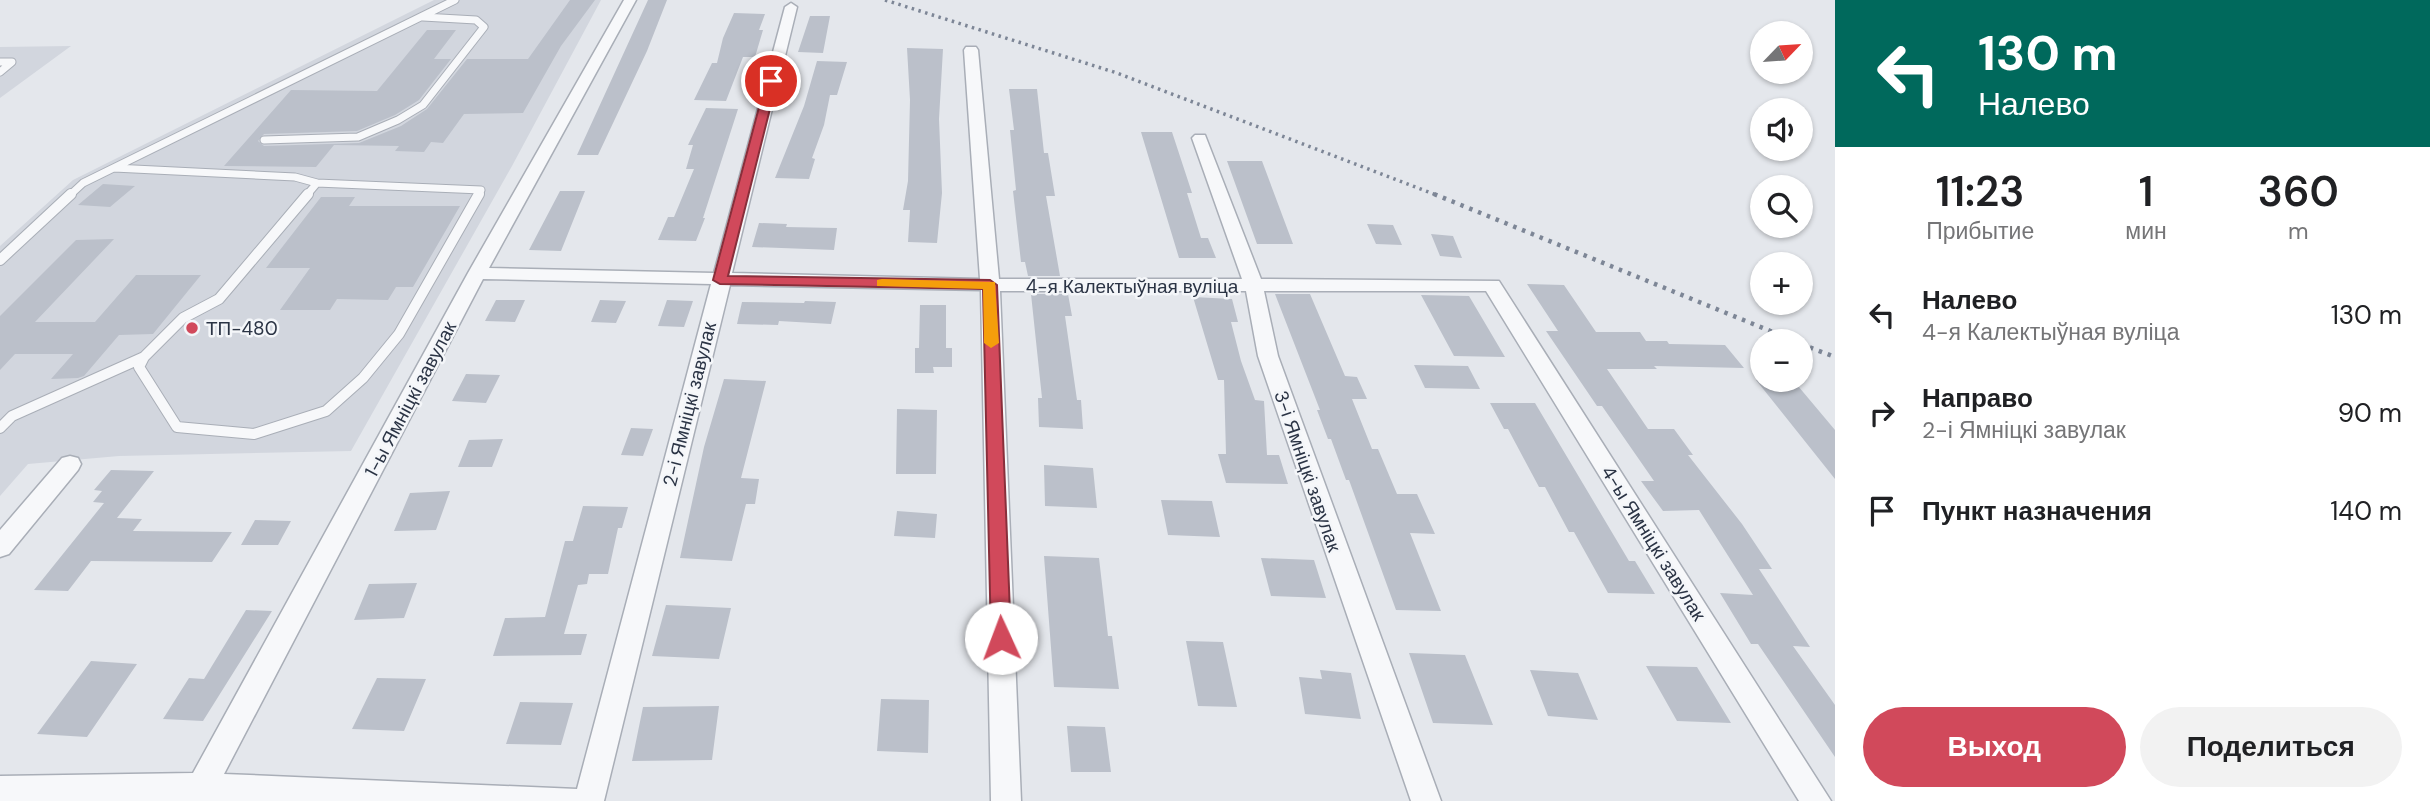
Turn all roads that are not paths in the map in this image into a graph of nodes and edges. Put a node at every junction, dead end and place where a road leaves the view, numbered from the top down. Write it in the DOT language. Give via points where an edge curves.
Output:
graph roads {
  1 [pos="455,0"];
  2 [pos="630,0"];
  3 [pos="790,7"];
  4 [pos="420,17"];
  5 [pos="971,50"];
  6 [pos="0,62"];
  7 [pos="0,72"];
  8 [pos="1200,138"];
  9 [pos="264,140"];
  10 [pos="114,168"];
  11 [pos="317,183"];
  12 [pos="0,260"];
  13 [pos="477,273"];
  14 [pos="720,280"];
  15 [pos="990,285"];
  16 [pos="1492,285"];
  17 [pos="1254,286"];
  18 [pos="144,357"];
  19 [pos="0,428"];
  20 [pos="71,464"];
  21 [pos="0,547"];
  22 [pos="0,790"];
  23 [pos="198,794"];
  24 [pos="572,801"];
  25 [pos="589,801"];
  26 [pos="1006,801"];
  27 [pos="1426,801"];
  28 [pos="1816,801"];
  1 -- 4 [label="lane"];
  2 -- 13 [label="street, 1-ы Ямніцкі завулак"];
  3 -- 14 [label="street, 2-і Ямніцкі завулак"];
  4 -- 9 [label="lane" via="476,20 484,27 423,105 358,137"];
  4 -- 10 [label="lane"];
  5 -- 15 [label="street"];
  6 -- 7 [label="lane" via="12,62"];
  8 -- 17 [label="street, 3-і Ямніцкі завулак"];
  10 -- 11 [label="lane" via="295,177"];
  10 -- 12 [label="lane" via="83,183"];
  11 -- 18 [label="lane" via="219,299 183,318"];
  11 -- 18 [label="lane" via="481,190 399,334 363,377 326,411 254,434 177,427 139,367"];
  13 -- 14 [label="street, 4-я Калектыўная вуліца"];
  13 -- 23 [label="street, 1-ы Ямніцкі завулак"];
  14 -- 15 [label="street, 4-я Калектыўная вуліца"];
  14 -- 25 [label="street, 2-і Ямніцкі завулак"];
  15 -- 17 [label="street, 4-я Калектыўная вуліца"];
  15 -- 26 [label="street"];
  16 -- 17 [label="street, 4-я Калектыўная вуліца"];
  16 -- 28 [label="street, 4-ы Ямніцкі завулак"];
  17 -- 27 [label="street, 3-і Ямніцкі завулак" via="1272,368"];
  18 -- 19 [label="lane" via="12,416"];
  20 -- 21 [label="street"];
  22 -- 23 [label="street"];
  23 -- 24 [label="street"];
}
